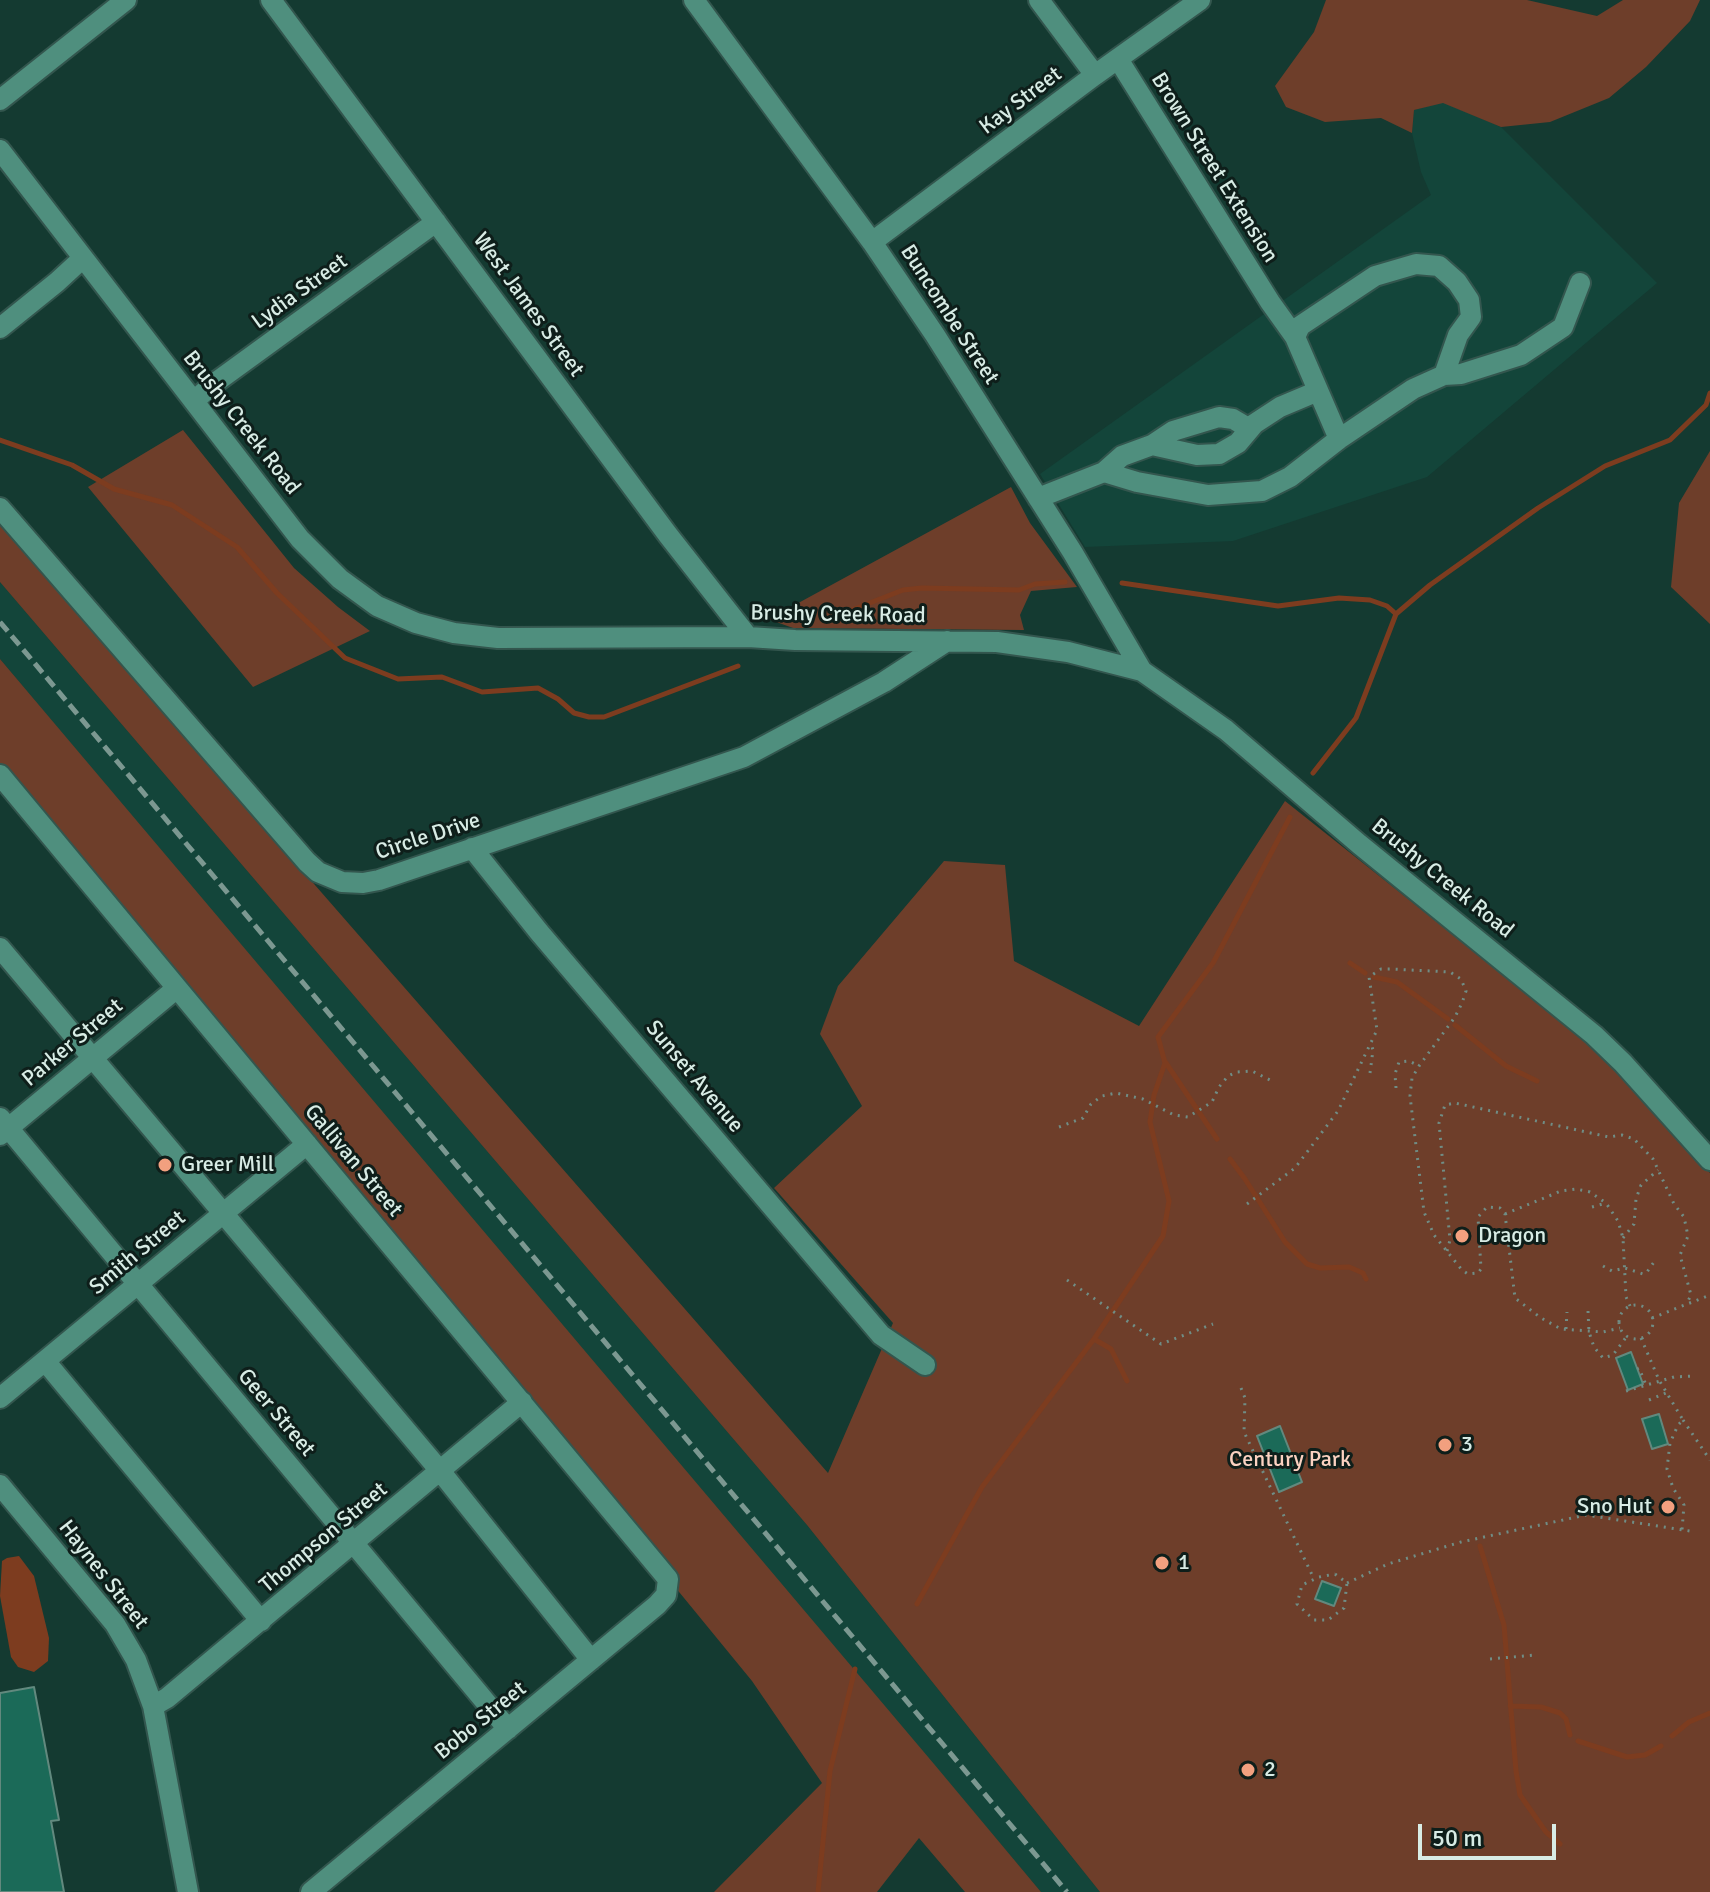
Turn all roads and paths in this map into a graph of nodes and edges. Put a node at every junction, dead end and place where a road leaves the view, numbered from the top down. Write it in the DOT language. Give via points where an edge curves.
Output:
graph roads {
  1 [pos="126,0"];
  2 [pos="271,0"];
  3 [pos="694,0"];
  4 [pos="1039,0"];
  5 [pos="1200,0"];
  6 [pos="1118,59"];
  7 [pos="1095,75"];
  8 [pos="0,100"];
  9 [pos="0,150"];
  10 [pos="436,222"];
  11 [pos="872,242"];
  12 [pos="83,258"];
  13 [pos="1580,283"];
  14 [pos="0,328"];
  15 [pos="1295,337"];
  16 [pos="1444,375"];
  17 [pos="1318,391"];
  18 [pos="194,401"];
  19 [pos="1250,429"];
  20 [pos="1339,439"];
  21 [pos="1152,445"];
  22 [pos="1104,472"];
  23 [pos="1038,498"];
  24 [pos="0,508"];
  25 [pos="748,637"];
  26 [pos="947,641"];
  27 [pos="1142,671"];
  28 [pos="0,775"];
  29 [pos="472,848"];
  30 [pos="0,948"];
  31 [pos="177,988"];
  32 [pos="1371,1043"];
  33 [pos="92,1058"];
  34 [pos="1419,1066"];
  35 [pos="1370,1073"];
  36 [pos="1270,1080"];
  37 [pos="1396,1088"];
  38 [pos="2,1127"];
  39 [pos="1059,1127"];
  40 [pos="307,1144"];
  41 [pos="1710,1160"];
  42 [pos="1658,1170"];
  43 [pos="1606,1203"];
  44 [pos="1247,1204"];
  45 [pos="1592,1207"];
  46 [pos="222,1214"];
  47 [pos="1505,1214"];
  48 [pos="1623,1238"];
  49 [pos="1447,1251"];
  50 [pos="1654,1262"];
  51 [pos="1603,1266"];
  52 [pos="1625,1268"];
  53 [pos="1067,1280"];
  54 [pos="137,1284"];
  55 [pos="1710,1295"];
  56 [pos="1686,1305"];
  57 [pos="1630,1306"];
  58 [pos="1588,1311"];
  59 [pos="1567,1312"];
  60 [pos="1652,1318"];
  61 [pos="1213,1324"];
  62 [pos="1620,1328"];
  63 [pos="1566,1329"];
  64 [pos="1589,1332"];
  65 [pos="1627,1336"];
  66 [pos="1641,1338"];
  67 [pos="45,1361"];
  68 [pos="925,1365"];
  69 [pos="1637,1369"];
  70 [pos="1695,1376"];
  71 [pos="1659,1380"];
  72 [pos="1646,1385"];
  73 [pos="1241,1388"];
  74 [pos="1626,1391"];
  75 [pos="1666,1393"];
  76 [pos="0,1398"];
  77 [pos="1649,1400"];
  78 [pos="522,1402"];
  79 [pos="1683,1420"];
  80 [pos="1710,1460"];
  81 [pos="441,1472"];
  82 [pos="0,1485"];
  83 [pos="1682,1530"];
  84 [pos="1690,1531"];
  85 [pos="354,1544"];
  86 [pos="668,1579"];
  87 [pos="1314,1579"];
  88 [pos="1347,1583"];
  89 [pos="261,1621"];
  90 [pos="1535,1655"];
  91 [pos="1490,1659"];
  92 [pos="591,1660"];
  93 [pos="153,1706"];
  94 [pos="508,1729"];
  95 [pos="188,1892"];
  96 [pos="311,1892"];
  1 -- 8 [label="street"];
  2 -- 10 [label="street, West James Street"];
  3 -- 11 [label="street, Buncombe Street"];
  4 -- 7 [label="street"];
  5 -- 6 [label="street, Kay Street"];
  6 -- 7 [label="street, Kay Street"];
  6 -- 15 [label="street, Brown Street Extension"];
  7 -- 11 [label="street, Kay Street"];
  9 -- 12 [label="street, Brushy Creek Road"];
  10 -- 18 [label="street, Lydia Street"];
  10 -- 25 [label="street, West James Street"];
  11 -- 23 [label="street, Buncombe Street"];
  12 -- 14 [label="street"];
  12 -- 18 [label="street, Brushy Creek Road"];
  13 -- 16 [label="street" via="1563,327 1521,355"];
  15 -- 16 [label="street" via="1300,326 1375,276 1416,264 1439,266 1469,300 1471,317 1458,335"];
  15 -- 17 [label="street, Brown Street Extension"];
  16 -- 20 [label="street" via="1413,389"];
  17 -- 19 [label="street" via="1280,407"];
  17 -- 20 [label="street, Brown Street Extension"];
  18 -- 25 [label="street, Brushy Creek Road" via="300,539 358,594 397,616 454,633 498,638"];
  19 -- 21 [label="street" via="1219,417 1173,431"];
  19 -- 21 [label="street" via="1219,454"];
  20 -- 22 [label="street" via="1290,477 1262,491 1208,495"];
  21 -- 22 [label="street" via="1122,456"];
  22 -- 23 [label="street"];
  23 -- 27 [label="street, Buncombe Street"];
  24 -- 29 [label="street, Circle Drive" via="318,872 342,882 363,883"];
  25 -- 26 [label="street, Brushy Creek Road"];
  26 -- 27 [label="street, Brushy Creek Road" via="1045,647"];
  26 -- 29 [label="street, Circle Drive" via="884,682 744,757"];
  27 -- 41 [label="street, Brushy Creek Road" via="1226,730 1594,1035"];
  28 -- 31 [label="street, Gallivan Street"];
  29 -- 68 [label="street, Sunset Avenue" via="881,1335"];
  30 -- 33 [label="street"];
  31 -- 33 [label="street, Parker Street"];
  31 -- 40 [label="street, Gallivan Street"];
  32 -- 34 [label="path" via="1377,1030 1369,977 1381,969 1450,972 1466,991 1455,1017"];
  32 -- 35 [label="path"];
  32 -- 44 [label="path" via="1338,1111 1295,1168"];
  33 -- 38 [label="street, Parker Street"];
  33 -- 46 [label="street"];
  34 -- 37 [label="path" via="1399,1062"];
  34 -- 49 [label="path" via="1410,1096 1424,1212"];
  36 -- 39 [label="path" via="1252,1071 1237,1072 1228,1076 1212,1102 1182,1118 1143,1099 1116,1093 1102,1096 1083,1118"];
  38 -- 54 [label="street, Geer Street"];
  40 -- 46 [label="street, Smith Street"];
  40 -- 78 [label="street, Gallivan Street"];
  42 -- 48 [label="path" via="1641,1185 1634,1224"];
  42 -- 49 [label="path" via="1634,1139 1622,1135 1609,1137 1445,1105 1439,1123"];
  42 -- 56 [label="path" via="1688,1228 1680,1255 1691,1295"];
  43 -- 45 [label="path"];
  43 -- 47 [label="path" via="1576,1189"];
  43 -- 48 [label="path"];
  46 -- 54 [label="street, Smith Street"];
  46 -- 81 [label="street"];
  47 -- 49 [label="path" via="1487,1207 1478,1217 1478,1273 1468,1274"];
  47 -- 63 [label="path" via="1515,1298"];
  48 -- 52 [label="path"];
  50 -- 52 [label="path" via="1643,1274"];
  51 -- 52 [label="path" via="1612,1271"];
  52 -- 57 [label="path"];
  53 -- 61 [label="path" via="1161,1344"];
  54 -- 67 [label="street, Smith Street"];
  54 -- 85 [label="street, Geer Street"];
  55 -- 56 [label="path"];
  56 -- 60 [label="path"];
  57 -- 60 [label="path" via="1641,1306"];
  57 -- 62 [label="path" via="1619,1318"];
  58 -- 64 [label="path"];
  59 -- 63 [label="path"];
  60 -- 66 [label="path" via="1652,1328"];
  62 -- 64 [label="path"];
  62 -- 65 [label="path"];
  63 -- 64 [label="path"];
  64 -- 65 [label="path" via="1603,1358 1613,1355"];
  65 -- 66 [label="path"];
  66 -- 71 [label="path"];
  67 -- 76 [label="street, Smith Street"];
  67 -- 89 [label="street"];
  69 -- 72 [label="path"];
  70 -- 71 [label="path"];
  71 -- 72 [label="path"];
  71 -- 75 [label="path"];
  72 -- 74 [label="path"];
  73 -- 87 [label="path" via="1244,1432"];
  75 -- 77 [label="path"];
  75 -- 79 [label="path"];
  78 -- 81 [label="street, Thompson Street"];
  78 -- 86 [label="street, Gallivan Street"];
  79 -- 80 [label="path"];
  79 -- 83 [label="path" via="1670,1443 1667,1469 1684,1505"];
  81 -- 85 [label="street, Thompson Street"];
  81 -- 92 [label="street"];
  82 -- 93 [label="street, Haynes Street" via="115,1624"];
  83 -- 84 [label="path"];
  83 -- 88 [label="path" via="1586,1515 1461,1542 1388,1564"];
  85 -- 89 [label="street, Thompson Street"];
  85 -- 94 [label="street, Geer Street"];
  86 -- 92 [label="street, Bobo Street" via="666,1595 657,1605"];
  87 -- 88 [label="path" via="1335,1574"];
  87 -- 88 [label="path" via="1302,1585 1297,1604 1314,1620 1328,1620 1344,1608"];
  89 -- 93 [label="street, Thompson Street"];
  90 -- 91 [label="path"];
  92 -- 94 [label="street, Bobo Street"];
  93 -- 95 [label="street, Haynes Street"];
  94 -- 96 [label="street, Bobo Street"];
}
